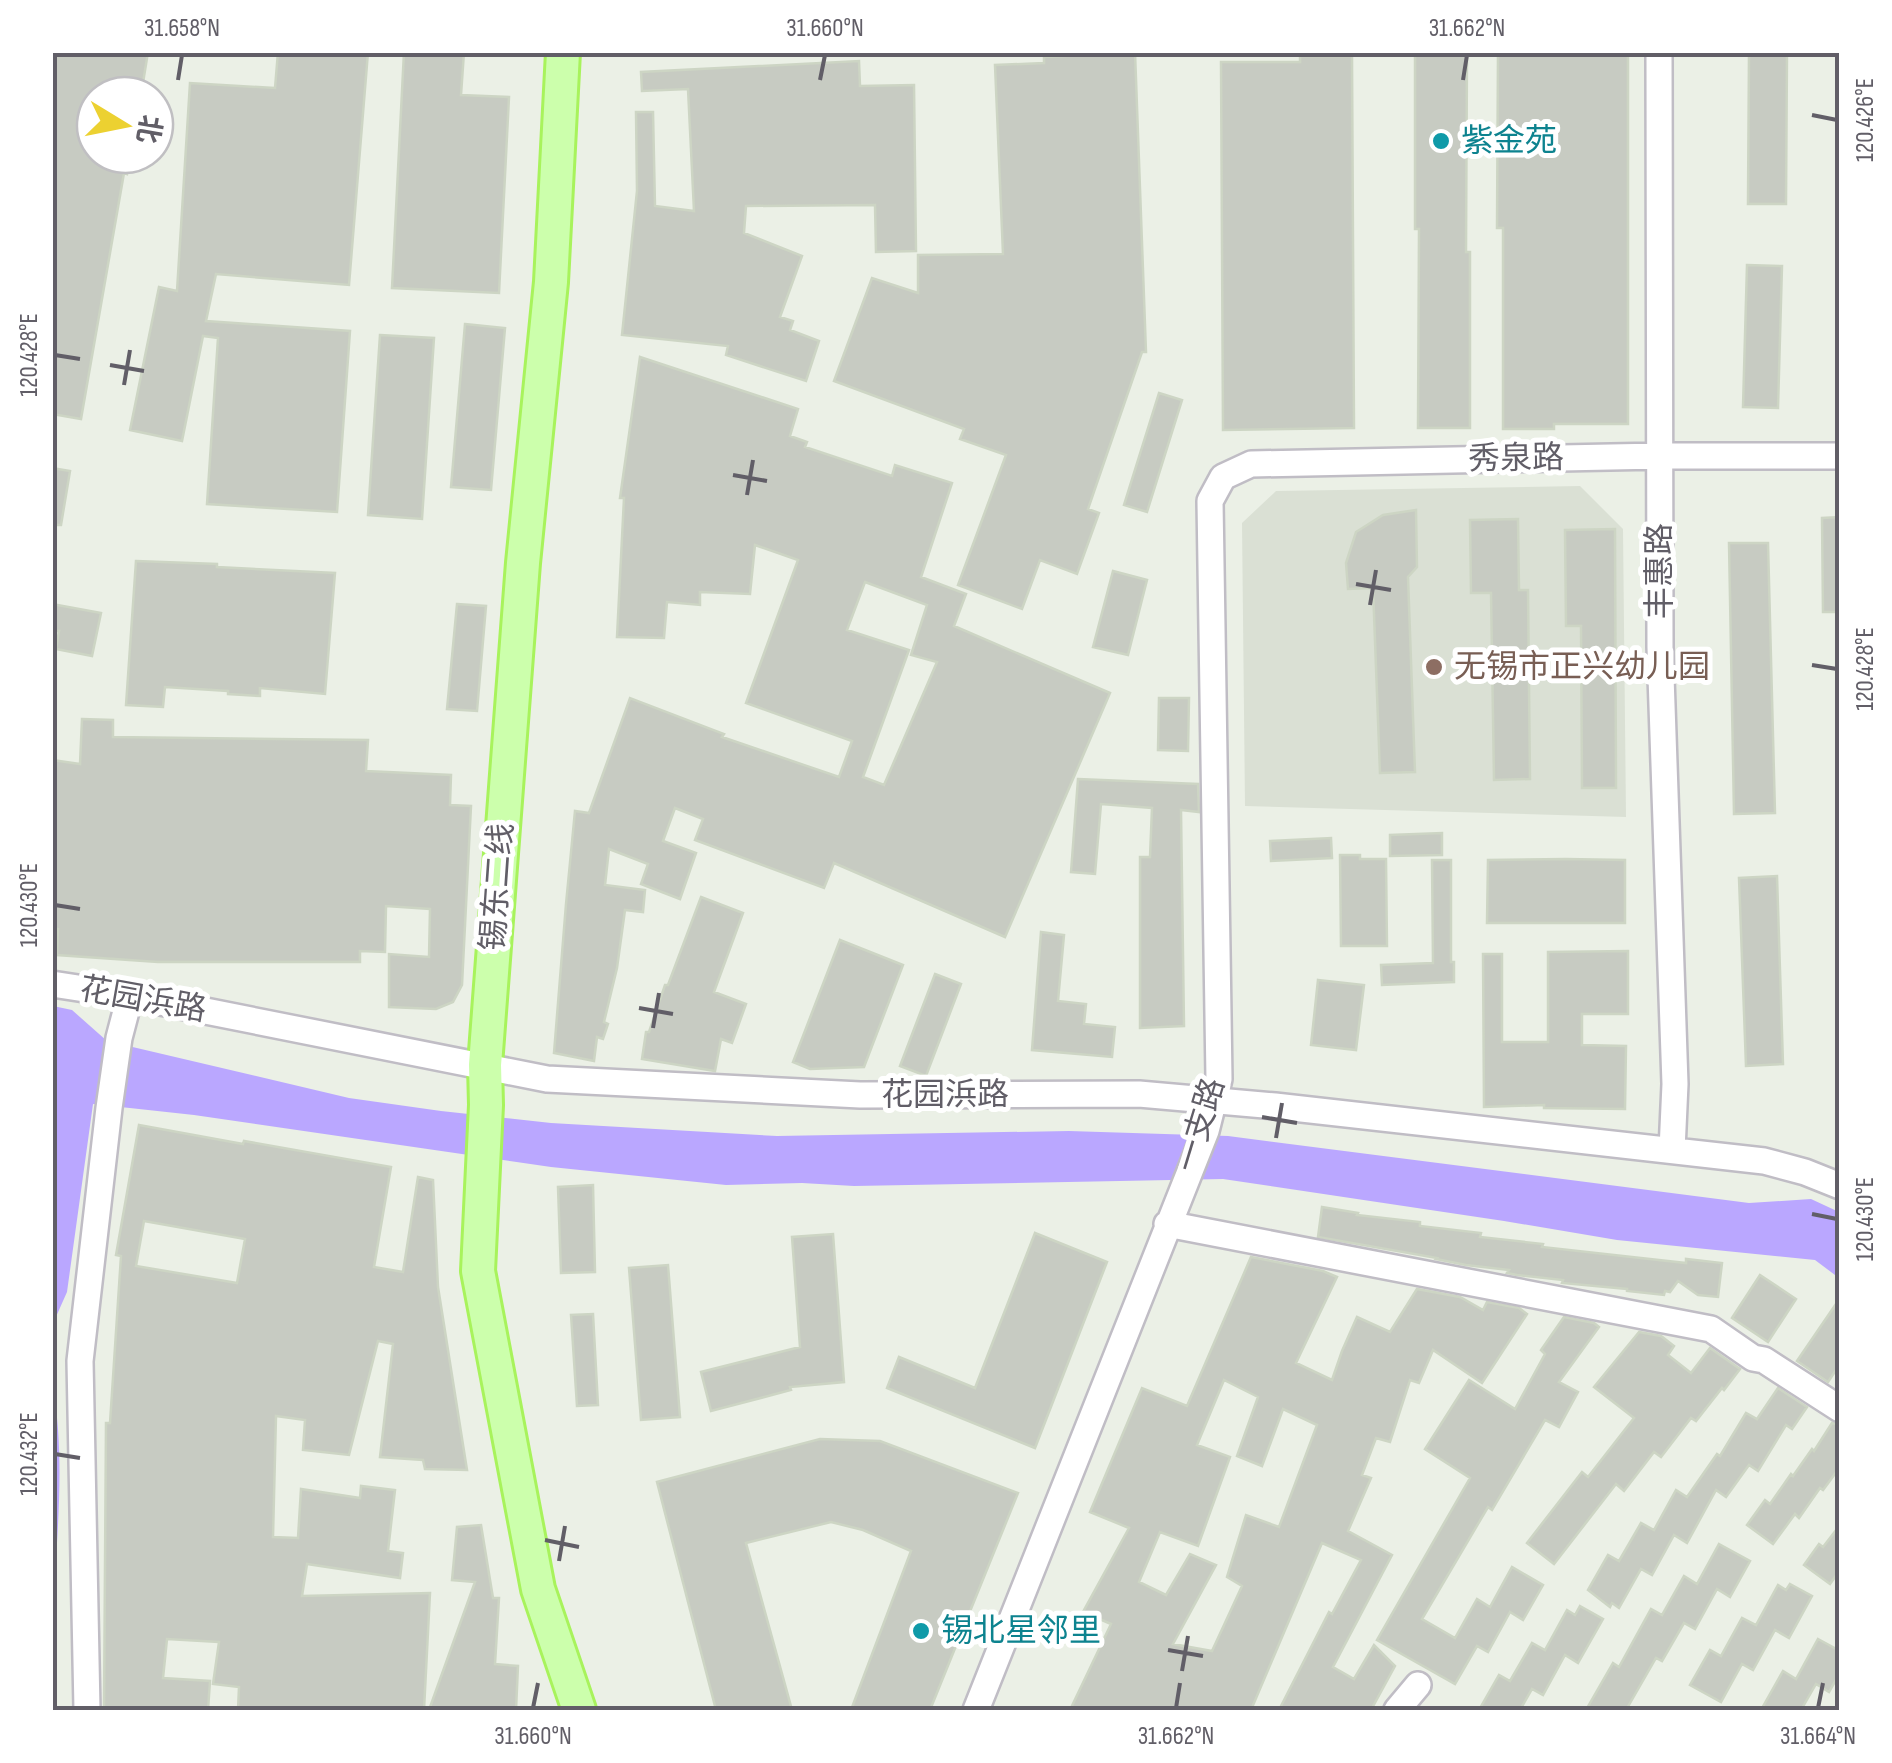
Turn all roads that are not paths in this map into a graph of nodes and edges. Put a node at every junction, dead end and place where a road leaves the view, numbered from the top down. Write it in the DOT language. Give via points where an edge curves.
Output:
graph roads {
  1 [pos="563,52"];
  2 [pos="1659,52"];
  3 [pos="1660,456"];
  4 [pos="1840,456"];
  5 [pos="1210,501"];
  6 [pos="52,984"];
  7 [pos="130,996"];
  8 [pos="485,1065"];
  9 [pos="1214,1101"];
  10 [pos="1672,1150"];
  11 [pos="1840,1186"];
  12 [pos="1171,1213"];
  13 [pos="1840,1410"];
  14 [pos="1418,1684"];
  15 [pos="86,1710"];
  16 [pos="579,1710"];
  17 [pos="976,1710"];
  18 [pos="1397,1710"];
  1 -- 8 [label="main road, 锡东二线" via="551,282"];
  2 -- 3 [label="street, 丰惠路"];
  3 -- 4 [label="street, 秀泉路"];
  3 -- 5 [label="street, 秀泉路" via="1251,464 1223,476"];
  3 -- 10 [label="street, 丰惠路"];
  5 -- 9 [label="street, 一支路" via="1219,1078"];
  6 -- 7 [label="street, 花园浜路"];
  7 -- 8 [label="street, 花园浜路"];
  7 -- 15 [label="street" via="80,1361"];
  8 -- 9 [label="street, 花园浜路" via="546,1079 860,1095 1140,1094"];
  8 -- 16 [label="main road, 锡东二线" via="478,1271 538,1589"];
  9 -- 10 [label="street, 花园浜路"];
  9 -- 12 [label="street, 一支路"];
  10 -- 11 [label="street, 花园浜路" via="1764,1162"];
  12 -- 13 [label="street" via="1711,1329"];
  12 -- 17 [label="street, 一支路"];
  14 -- 18 [label="street"];
}
